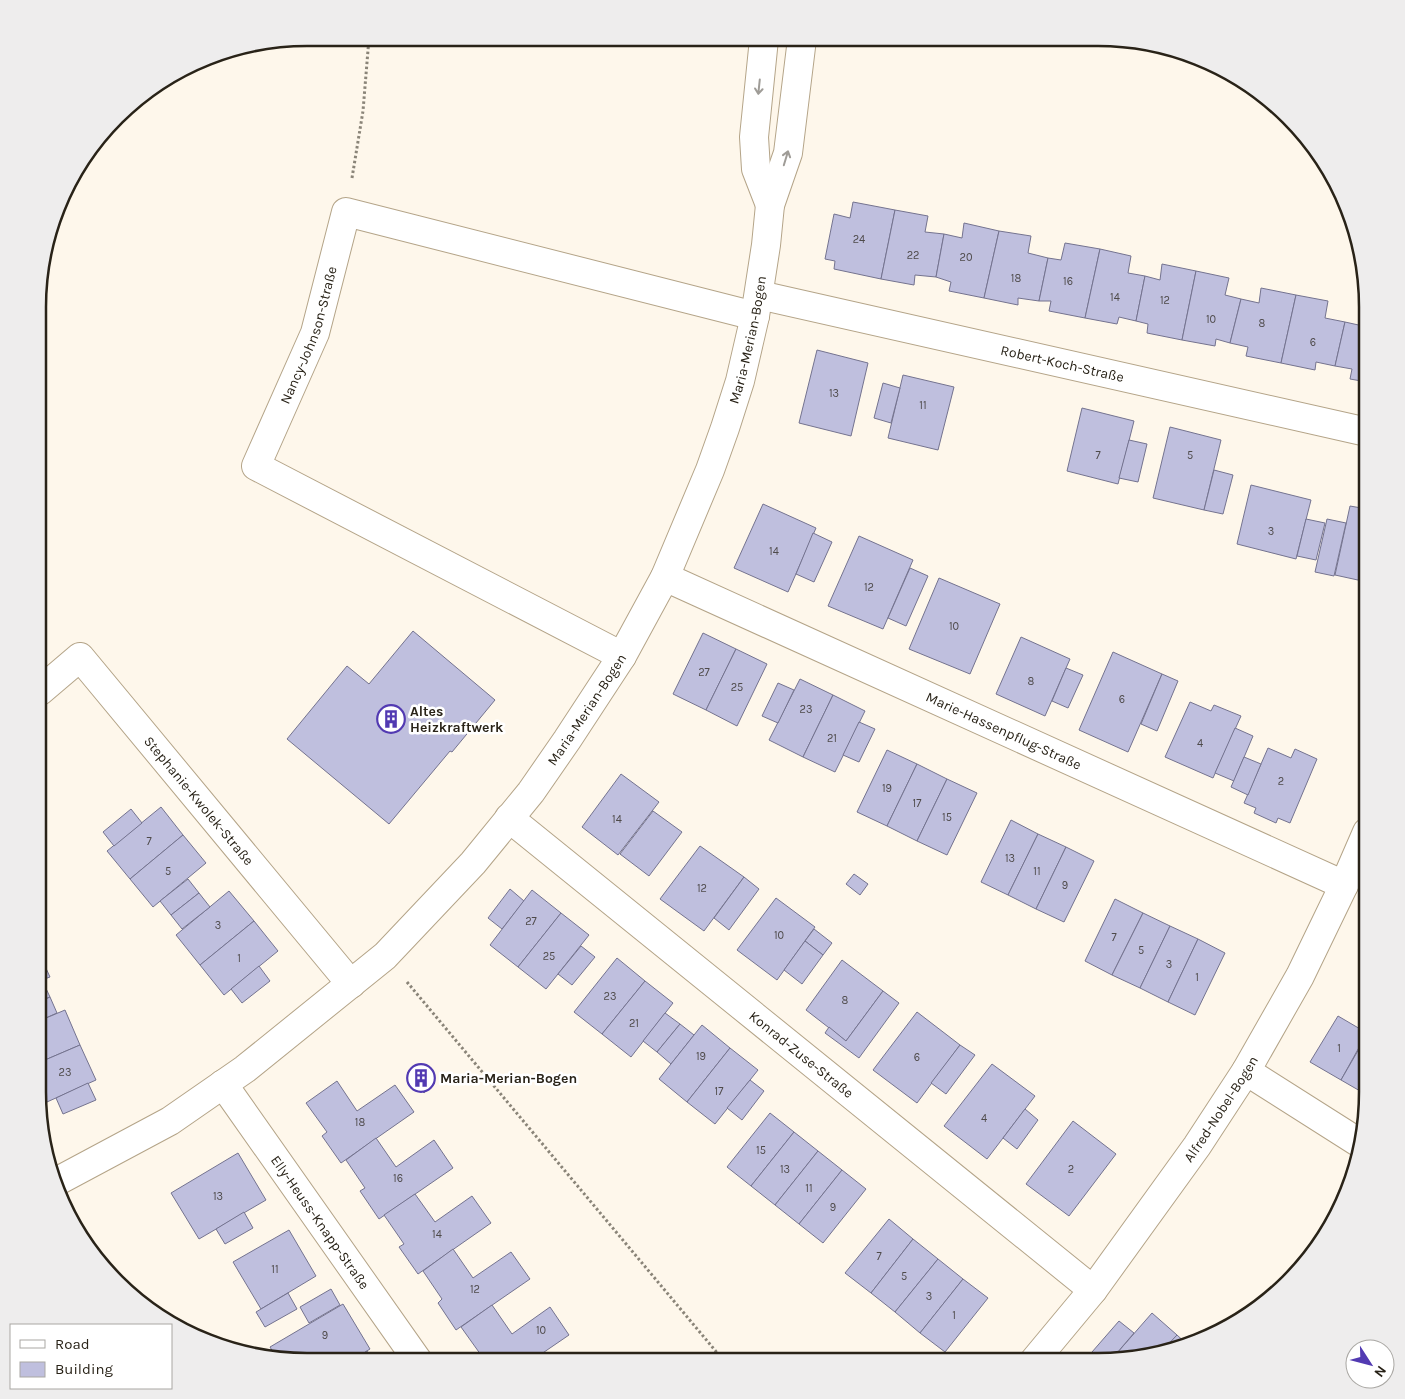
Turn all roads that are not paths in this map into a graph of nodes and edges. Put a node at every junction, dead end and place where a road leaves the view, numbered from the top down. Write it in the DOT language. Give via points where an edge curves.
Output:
graph roads {
  1 [pos="763,46"];
  2 [pos="801,46"];
  3 [pos="770,205"];
  4 [pos="757,306"];
  5 [pos="1359,430"];
  6 [pos="665,577"];
  7 [pos="622,656"];
  8 [pos="46,686"];
  9 [pos="509,818"];
  10 [pos="1359,850"];
  11 [pos="1344,885"];
  12 [pos="351,984"];
  13 [pos="1246,1071"];
  14 [pos="223,1084"];
  15 [pos="1354,1140"];
  16 [pos="61,1179"];
  17 [pos="1093,1290"];
  18 [pos="412,1353"];
  19 [pos="1041,1353"];
  1 -- 3 [label="street, Maria-Merian-Bogen, one-way" via="754,137 756,169"];
  3 -- 2 [label="street, Maria-Merian-Bogen, one-way" via="788,152"];
  3 -- 4 [label="street, Maria-Merian-Bogen"];
  4 -- 5 [label="street, Robert-Koch-Straße"];
  4 -- 6 [label="street, Maria-Merian-Bogen" via="740,381 725,428"];
  4 -- 7 [label="street, Nancy-Johnson-Straße" via="346,212 315,334 256,466"];
  6 -- 7 [label="street, Maria-Merian-Bogen"];
  6 -- 11 [label="street, Marie-Hassenpflug-Straße"];
  7 -- 9 [label="street, Maria-Merian-Bogen" via="562,748"];
  8 -- 12 [label="street, Stephanie-Kwolek-Straße" via="80,658"];
  9 -- 12 [label="street, Maria-Merian-Bogen" via="473,864 385,956"];
  9 -- 17 [label="street, Konrad-Zuse-Straße"];
  10 -- 11 [label="street, Alfred-Nobel-Bogen"];
  11 -- 13 [label="street, Alfred-Nobel-Bogen" via="1300,976"];
  12 -- 14 [label="street, Maria-Merian-Bogen"];
  13 -- 15 [label="street"];
  13 -- 17 [label="street, Alfred-Nobel-Bogen" via="1197,1146"];
  14 -- 16 [label="street, Maria-Merian-Bogen" via="170,1121"];
  14 -- 18 [label="street, Elly-Heuss-Knapp-Straße"];
  17 -- 19 [label="street, Alfred-Nobel-Bogen"];
}
